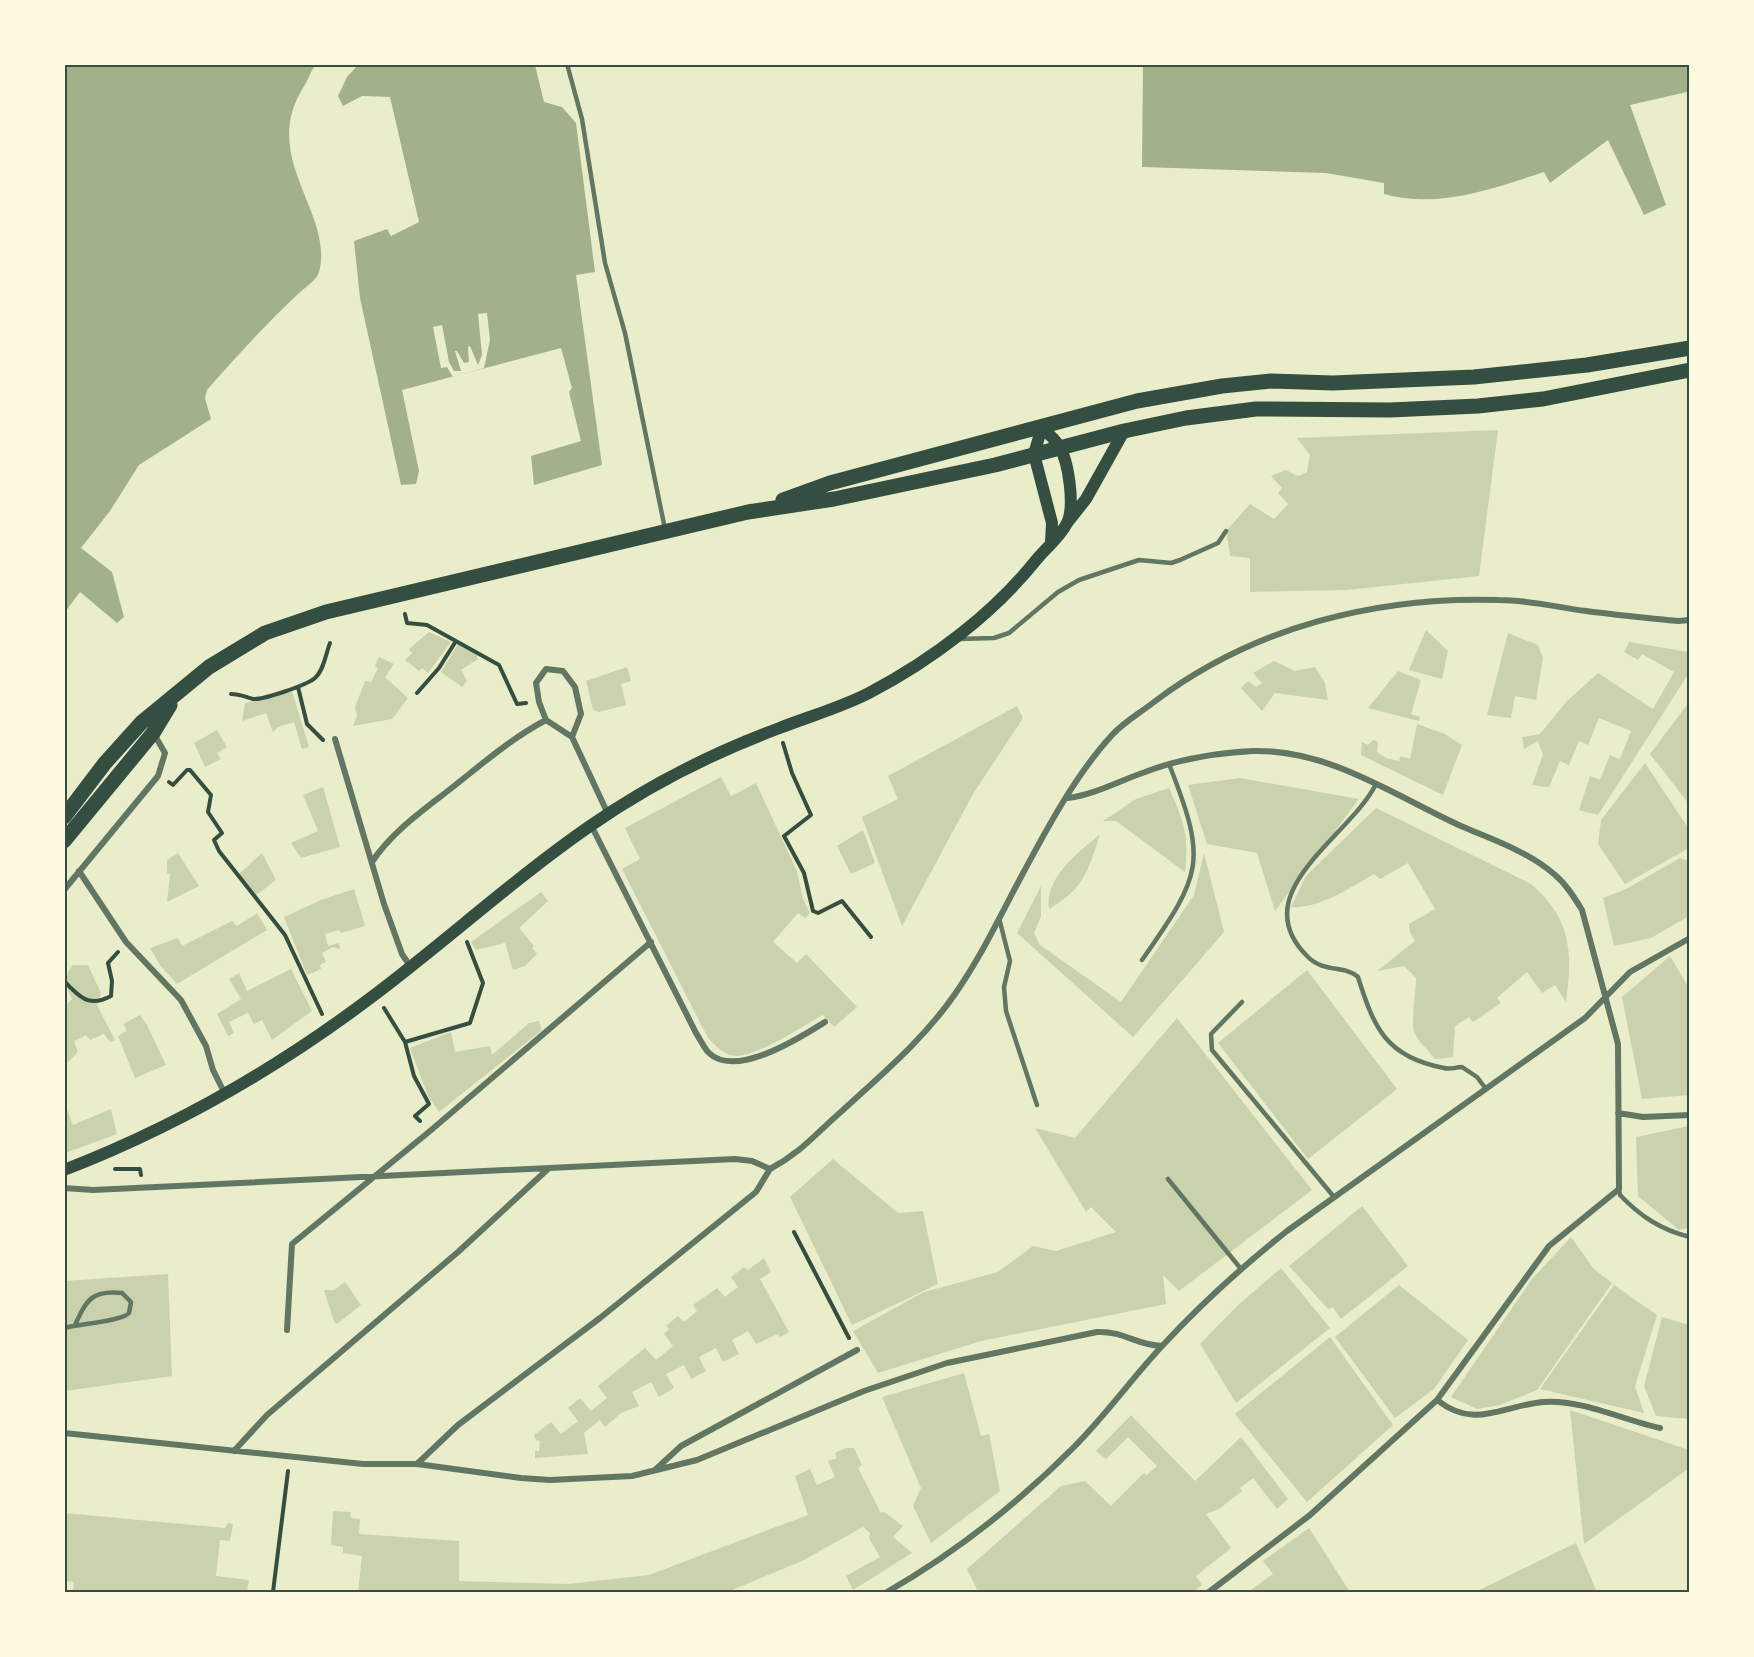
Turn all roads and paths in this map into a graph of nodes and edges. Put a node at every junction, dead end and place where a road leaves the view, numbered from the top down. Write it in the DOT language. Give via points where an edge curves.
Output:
graph roads {
  1 [pos="567,64"];
  2 [pos="1689,348"];
  3 [pos="1689,370"];
  4 [pos="1041,427"];
  5 [pos="1124,431"];
  6 [pos="1060,447"];
  7 [pos="1034,454"];
  8 [pos="748,512"];
  9 [pos="1067,523"];
  10 [pos="665,531"];
  11 [pos="1226,531"];
  12 [pos="1051,542"];
  13 [pos="405,614"];
  14 [pos="1689,620"];
  15 [pos="953,639"];
  16 [pos="456,641"];
  17 [pos="330,643"];
  18 [pos="298,686"];
  19 [pos="417,693"];
  20 [pos="231,694"];
  21 [pos="175,697"];
  22 [pos="539,702"];
  23 [pos="546,720"];
  24 [pos="142,722"];
  25 [pos="778,728"];
  26 [pos="153,734"];
  27 [pos="572,737"];
  28 [pos="335,739"];
  29 [pos="1169,764"];
  30 [pos="173,784"];
  31 [pos="1376,784"];
  32 [pos="1068,798"];
  33 [pos="608,815"];
  34 [pos="64,817"];
  35 [pos="591,825"];
  36 [pos="64,842"];
  37 [pos="372,862"];
  38 [pos="79,872"];
  39 [pos="64,890"];
  40 [pos="999,918"];
  41 [pos="461,928"];
  42 [pos="871,937"];
  43 [pos="1689,938"];
  44 [pos="126,942"];
  45 [pos="651,942"];
  46 [pos="1143,960"];
  47 [pos="410,966"];
  48 [pos="64,981"];
  49 [pos="376,994"];
  50 [pos="1604,997"];
  51 [pos="1242,1002"];
  52 [pos="825,1022"];
  53 [pos="329,1028"];
  54 [pos="405,1042"];
  55 [pos="1486,1089"];
  56 [pos="225,1095"];
  57 [pos="1037,1105"];
  58 [pos="418,1113"];
  59 [pos="1618,1113"];
  60 [pos="1689,1115"];
  61 [pos="140,1169"];
  62 [pos="548,1169"];
  63 [pos="770,1169"];
  64 [pos="64,1170"];
  65 [pos="117,1170"];
  66 [pos="376,1177"];
  67 [pos="1168,1179"];
  68 [pos="64,1188"];
  69 [pos="1619,1189"];
  70 [pos="1334,1197"];
  71 [pos="794,1232"];
  72 [pos="1689,1237"];
  73 [pos="1240,1269"];
  74 [pos="75,1325"];
  75 [pos="64,1328"];
  76 [pos="288,1330"];
  77 [pos="1161,1346"];
  78 [pos="857,1350"];
  79 [pos="1437,1400"];
  80 [pos="1660,1428"];
  81 [pos="64,1433"];
  82 [pos="234,1451"];
  83 [pos="288,1455"];
  84 [pos="417,1464"];
  85 [pos="655,1471"];
  86 [pos="256,1593"];
  87 [pos="887,1593"];
  88 [pos="1209,1593"];
  1 -- 10 [label="lane" via="582,118 604,263 623,324"];
  2 -- 4 [label="main road" via="1587,365 1474,377 1333,383 1271,381 1222,386 1137,401"];
  3 -- 5 [label="main road" via="1543,399 1390,410 1256,410 1186,418"];
  4 -- 6 [label="main road"];
  4 -- 7 [label="main road"];
  4 -- 8 [label="main road" via="830,483"];
  5 -- 6 [label="main road"];
  5 -- 9 [label="main road" via="1086,500"];
  6 -- 7 [label="main road"];
  6 -- 9 [label="main road" via="1070,485"];
  7 -- 8 [label="main road" via="834,499"];
  7 -- 12 [label="main road" via="1052,523"];
  8 -- 10 [label="main road"];
  9 -- 12 [label="main road"];
  10 -- 21 [label="main road" via="295,621 234,650"];
  11 -- 15 [label="lane" via="1218,543 1171,563 1138,560 1079,580 1058,592 1009,633 994,638"];
  12 -- 15 [label="main road" via="1016,586"];
  13 -- 16 [label="path" via="407,623 428,625"];
  14 -- 32 [label="street" via="1500,600 1400,602 1335,616 1248,645 1169,690 1115,732 1092,759"];
  15 -- 25 [label="main road" via="866,695"];
  16 -- 19 [label="path"];
  16 -- 22 [label="path" via="499,665 517,704"];
  17 -- 18 [label="path" via="320,672"];
  18 -- 20 [label="path" via="254,699"];
  18 -- 28 [label="path" via="309,729 319,739"];
  21 -- 24 [label="main road"];
  21 -- 26 [label="main road"];
  22 -- 23 [label="street"];
  22 -- 27 [label="street" via="536,683 542,672 551,668 568,675 581,714"];
  23 -- 27 [label="street"];
  23 -- 37 [label="street" via="517,736 447,792 386,842"];
  24 -- 26 [label="street"];
  24 -- 34 [label="main road"];
  25 -- 33 [label="main road" via="676,776"];
  25 -- 42 [label="path" via="811,815 784,836 804,873 813,911 818,913 842,901"];
  26 -- 36 [label="main road"];
  26 -- 38 [label="street" via="165,753 158,776"];
  27 -- 33 [label="street"];
  28 -- 37 [label="street"];
  29 -- 31 [label="street" via="1255,751 1340,768"];
  29 -- 32 [label="street" via="1101,791"];
  29 -- 46 [label="lane" via="1193,832 1194,870 1179,904"];
  30 -- 53 [label="path" via="190,770 211,795 208,812 222,833 214,840 219,851 285,935"];
  31 -- 50 [label="street" via="1502,842 1554,874 1582,910"];
  31 -- 55 [label="lane" via="1367,802 1297,880 1287,902 1287,925 1299,947 1316,964 1352,972 1358,977 1382,1037 1406,1054 1445,1069 1462,1067"];
  32 -- 40 [label="street"];
  33 -- 35 [label="main road"];
  35 -- 41 [label="main road"];
  35 -- 45 [label="street"];
  37 -- 47 [label="street" via="402,954"];
  38 -- 39 [label="street"];
  38 -- 44 [label="street"];
  40 -- 57 [label="lane" via="1010,961 1004,1004"];
  40 -- 63 [label="street" via="954,996 912,1046 810,1143"];
  41 -- 47 [label="main road"];
  41 -- 54 [label="path" via="483,983 470,1023"];
  43 -- 50 [label="street" via="1630,972"];
  44 -- 48 [label="path" via="108,963 111,996 95,1002 80,999"];
  44 -- 56 [label="street" via="181,1000 206,1046"];
  45 -- 52 [label="street" via="696,1033 715,1057 737,1061 770,1053"];
  45 -- 66 [label="street"];
  47 -- 49 [label="main road"];
  49 -- 53 [label="main road"];
  49 -- 54 [label="path"];
  50 -- 55 [label="street" via="1585,1018"];
  50 -- 59 [label="street" via="1618,1044"];
  51 -- 70 [label="lane" via="1211,1034 1212,1050"];
  53 -- 56 [label="main road"];
  54 -- 58 [label="path" via="414,1076 429,1104"];
  55 -- 70 [label="street"];
  56 -- 64 [label="main road" via="170,1124"];
  59 -- 60 [label="street" via="1643,1117"];
  59 -- 69 [label="street"];
  61 -- 65 [label="path"];
  62 -- 63 [label="street" via="735,1159"];
  62 -- 66 [label="street"];
  62 -- 82 [label="street" via="458,1252 267,1415"];
  63 -- 84 [label="street" via="756,1192 600,1318 458,1425"];
  66 -- 68 [label="street" via="93,1190"];
  66 -- 76 [label="street" via="292,1244"];
  67 -- 73 [label="lane"];
  69 -- 72 [label="lane" via="1620,1196 1647,1220"];
  69 -- 79 [label="street" via="1549,1246"];
  70 -- 73 [label="street"];
  71 -- 78 [label="path"];
  73 -- 77 [label="street"];
  74 -- 74 [label="lane" via="122,1319 129,1313 130,1302 122,1293 95,1294"];
  74 -- 75 [label="lane"];
  77 -- 85 [label="street" via="1145,1345 1115,1331 1097,1332 947,1363 864,1390 697,1460"];
  77 -- 87 [label="street" via="1114,1406 1019,1498 953,1551"];
  78 -- 85 [label="street" via="681,1446"];
  79 -- 80 [label="street" via="1459,1414 1477,1416 1544,1402 1574,1405"];
  79 -- 88 [label="street" via="1310,1515"];
  81 -- 82 [label="street"];
  82 -- 83 [label="street"];
  83 -- 84 [label="street" via="363,1464"];
  83 -- 86 [label="path" via="273,1592"];
  84 -- 85 [label="street" via="550,1480 632,1476"];
}
